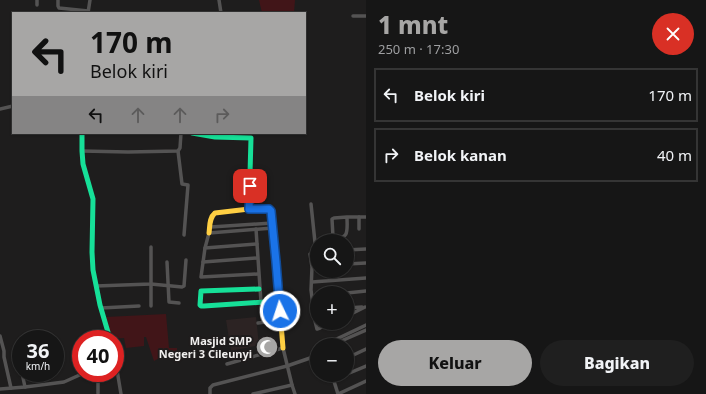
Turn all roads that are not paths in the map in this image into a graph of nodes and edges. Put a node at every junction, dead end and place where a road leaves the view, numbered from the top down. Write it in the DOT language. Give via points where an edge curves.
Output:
graph roads {
  1 [pos="37,0"];
  2 [pos="58,0"];
  3 [pos="90,0"];
  4 [pos="219,0"];
  5 [pos="37,5"];
  6 [pos="88,12"];
  7 [pos="221,12"];
  8 [pos="353,16"];
  9 [pos="366,16"];
  10 [pos="12,106"];
  11 [pos="0,109"];
  12 [pos="82,134"];
  13 [pos="181,134"];
  14 [pos="198,134"];
  15 [pos="82,151"];
  16 [pos="178,151"];
  17 [pos="311,204"];
  18 [pos="249,209"];
  19 [pos="347,217"];
  20 [pos="359,217"];
  21 [pos="366,217"];
  22 [pos="273,225"];
  23 [pos="256,229"];
  24 [pos="360,229"];
  25 [pos="210,230"];
  26 [pos="315,234"];
  27 [pos="184,235"];
  28 [pos="257,244"];
  29 [pos="150,247"];
  30 [pos="205,248"];
  31 [pos="366,249"];
  32 [pos="354,250"];
  33 [pos="257,258"];
  34 [pos="186,260"];
  35 [pos="167,262"];
  36 [pos="203,262"];
  37 [pos="366,263"];
  38 [pos="354,264"];
  39 [pos="258,274"];
  40 [pos="312,278"];
  41 [pos="366,278"];
  42 [pos="312,282"];
  43 [pos="150,284"];
  44 [pos="96,286"];
  45 [pos="168,286"];
  46 [pos="313,286"];
  47 [pos="260,288"];
  48 [pos="366,291"];
  49 [pos="354,292"];
  50 [pos="279,301"];
  51 [pos="261,302"];
  52 [pos="179,303"];
  53 [pos="139,306"];
  54 [pos="151,306"];
  55 [pos="366,307"];
  56 [pos="101,308"];
  57 [pos="354,308"];
  58 [pos="354,313"];
  59 [pos="281,320"];
  60 [pos="258,323"];
  61 [pos="366,325"];
  62 [pos="107,330"];
  63 [pos="366,330"];
  64 [pos="0,336"];
  65 [pos="339,338"];
  66 [pos="348,338"];
  67 [pos="283,348"];
  68 [pos="366,349"];
  69 [pos="354,355"];
  70 [pos="310,358"];
  71 [pos="227,364"];
  72 [pos="287,366"];
  73 [pos="366,366"];
  74 [pos="354,371"];
  75 [pos="72,378"];
  76 [pos="366,381"];
  77 [pos="24,382"];
  78 [pos="98,382"];
  79 [pos="119,382"];
  80 [pos="335,382"];
  81 [pos="292,385"];
  82 [pos="25,387"];
  83 [pos="12,388"];
  84 [pos="0,389"];
  85 [pos="98,392"];
  86 [pos="122,394"];
  87 [pos="210,394"];
  88 [pos="253,394"];
  89 [pos="295,394"];
  90 [pos="338,394"];
  1 -- 5 [label="street"];
  2 -- 6 [label="street" via="59,8"];
  3 -- 6 [label="street"];
  4 -- 7 [label="street"];
  8 -- 9 [label="street"];
  10 -- 11 [label="street"];
  12 -- 15 [label="street"];
  13 -- 16 [label="street"];
  14 -- 18 [label="street" via="251,138"];
  15 -- 16 [label="street"];
  15 -- 44 [label="street" via="93,199 92,255"];
  16 -- 27 [label="street" via="182,184 188,185"];
  17 -- 26 [label="street"];
  18 -- 22 [label="street" via="270,209"];
  18 -- 25 [label="street" via="211,215"];
  19 -- 19 [label="street" via="347,234 341,238 333,237 332,219"];
  19 -- 20 [label="street"];
  20 -- 21 [label="street"];
  20 -- 24 [label="street"];
  22 -- 23 [label="street"];
  22 -- 25 [label="street"];
  22 -- 50 [label="street"];
  23 -- 25 [label="street"];
  23 -- 28 [label="street"];
  25 -- 30 [label="street"];
  28 -- 30 [label="street"];
  28 -- 33 [label="street"];
  29 -- 43 [label="street"];
  30 -- 36 [label="street"];
  31 -- 32 [label="street"];
  33 -- 36 [label="street"];
  33 -- 39 [label="street"];
  34 -- 45 [label="street" via="184,286"];
  35 -- 45 [label="street"];
  36 -- 39 [label="street" via="201,278"];
  37 -- 38 [label="street"];
  39 -- 47 [label="street"];
  40 -- 42 [label="street"];
  41 -- 42 [label="street"];
  42 -- 46 [label="street"];
  43 -- 44 [label="street"];
  43 -- 45 [label="street"];
  43 -- 54 [label="street"];
  44 -- 56 [label="street"];
  45 -- 52 [label="street" via="169,302"];
  47 -- 51 [label="street"];
  47 -- 51 [label="street" via="201,291 200,304 201,306"];
  48 -- 49 [label="street"];
  50 -- 51 [label="street"];
  50 -- 59 [label="street"];
  53 -- 56 [label="street"];
  55 -- 57 [label="street"];
  55 -- 58 [label="street"];
  56 -- 62 [label="street"];
  59 -- 60 [label="street"];
  59 -- 67 [label="street"];
  61 -- 65 [label="street"];
  63 -- 66 [label="street"];
  64 -- 83 [label="street"];
  67 -- 71 [label="street"];
  67 -- 72 [label="street"];
  68 -- 69 [label="street"];
  70 -- 72 [label="street"];
  72 -- 81 [label="street"];
  72 -- 87 [label="street" via="213,385"];
  73 -- 74 [label="street"];
  75 -- 82 [label="street" via="64,382"];
  76 -- 90 [label="street"];
  77 -- 82 [label="street"];
  78 -- 85 [label="street"];
  79 -- 86 [label="street"];
  80 -- 90 [label="street"];
  81 -- 88 [label="street"];
  81 -- 89 [label="street"];
  82 -- 83 [label="street"];
  83 -- 84 [label="street"];
}
